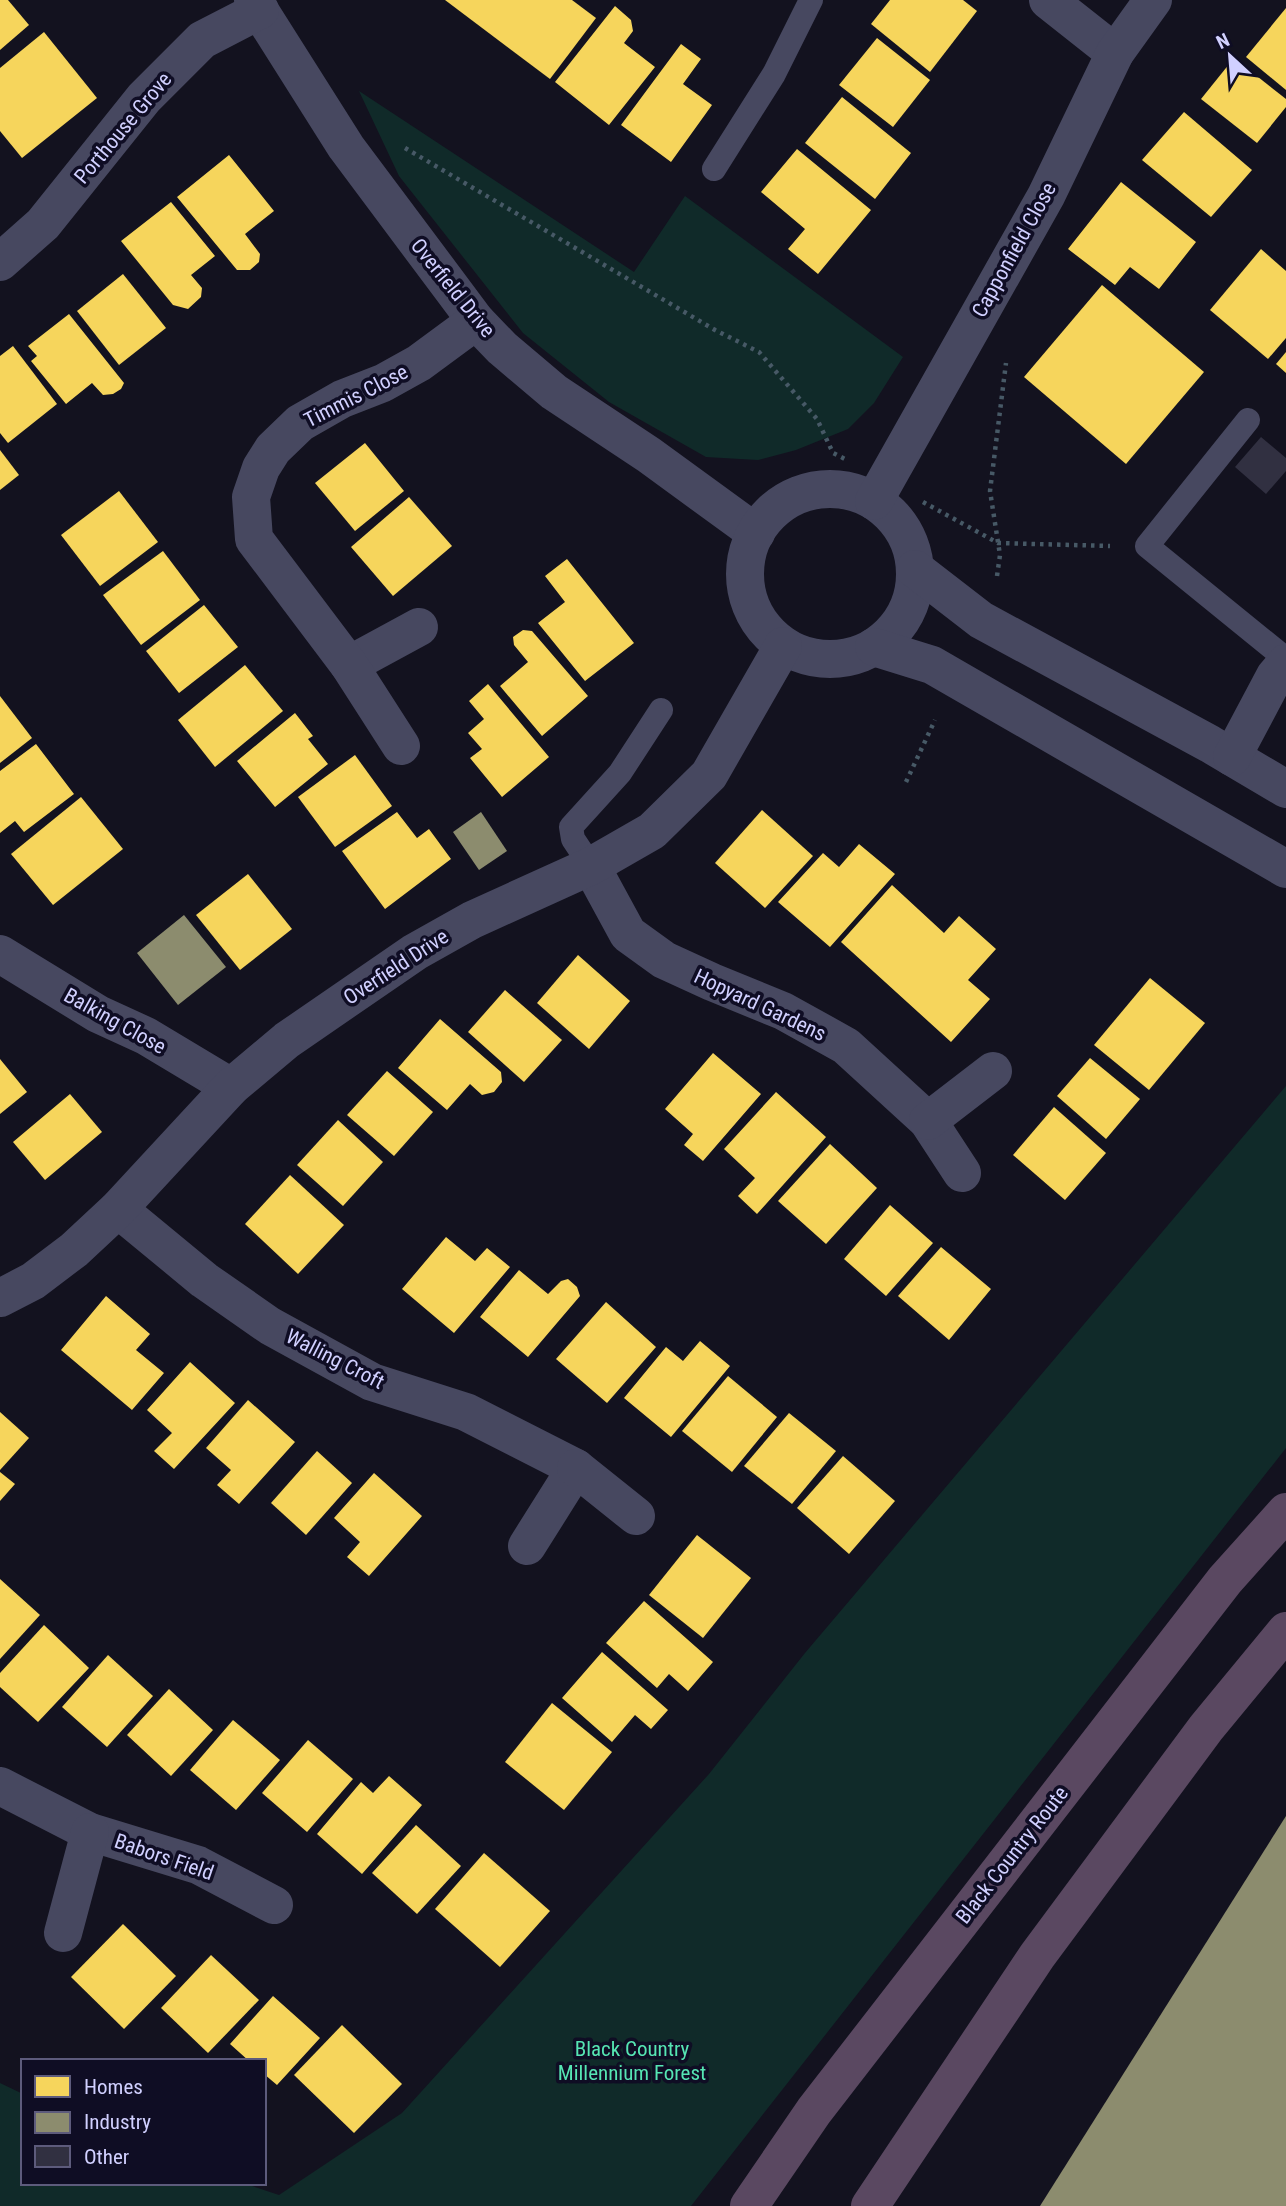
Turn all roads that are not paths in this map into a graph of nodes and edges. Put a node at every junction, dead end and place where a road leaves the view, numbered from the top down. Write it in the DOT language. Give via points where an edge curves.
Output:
graph roads {
  1 [pos="811,0"];
  2 [pos="1048,0"];
  3 [pos="1153,0"];
  4 [pos="256,5"];
  5 [pos="1115,53"];
  6 [pos="714,169"];
  7 [pos="0,262"];
  8 [pos="476,321"];
  9 [pos="1248,420"];
  10 [pos="880,491"];
  11 [pos="756,533"];
  12 [pos="915,569"];
  13 [pos="419,627"];
  14 [pos="783,646"];
  15 [pos="874,648"];
  16 [pos="1286,661"];
  17 [pos="349,665"];
  18 [pos="661,710"];
  19 [pos="401,746"];
  20 [pos="1232,757"];
  21 [pos="1286,789"];
  22 [pos="591,866"];
  23 [pos="1286,869"];
  24 [pos="0,954"];
  25 [pos="993,1071"];
  26 [pos="231,1087"];
  27 [pos="928,1121"];
  28 [pos="962,1173"];
  29 [pos="118,1209"];
  30 [pos="0,1298"];
  31 [pos="576,1468"];
  32 [pos="1286,1512"];
  33 [pos="636,1516"];
  34 [pos="527,1546"];
  35 [pos="1286,1631"];
  36 [pos="0,1786"];
  37 [pos="90,1832"];
  38 [pos="274,1905"];
  39 [pos="63,1933"];
  40 [pos="750,2206"];
  41 [pos="870,2206"];
  1 -- 6 [label="lane" via="774,75"];
  2 -- 5 [label="street"];
  3 -- 5 [label="street, Capponfield Close"];
  4 -- 7 [label="street, Porthouse Grove" via="202,40 144,98 43,224"];
  4 -- 8 [label="street, Overfield Drive" via="346,147"];
  5 -- 10 [label="street, Capponfield Close" via="1046,196"];
  8 -- 11 [label="street, Overfield Drive" via="554,392"];
  8 -- 17 [label="street, Timmis Close" via="419,363 300,423 261,467 251,497 254,539"];
  9 -- 16 [label="lane" via="1147,546"];
  10 -- 11 [label="street" via="808,493 782,504"];
  10 -- 12 [label="street" via="907,536"];
  11 -- 14 [label="street" via="745,565 748,598 755,617"];
  12 -- 15 [label="street" via="914,591 902,620"];
  12 -- 20 [label="street" via="989,625"];
  13 -- 17 [label="street"];
  14 -- 15 [label="street" via="823,659 847,658"];
  14 -- 22 [label="street, Overfield Drive" via="709,775 652,831"];
  15 -- 23 [label="street" via="932,665"];
  16 -- 20 [label="street"];
  17 -- 19 [label="street, Timmis Close"];
  18 -- 22 [label="lane" via="620,773 571,827 573,839"];
  20 -- 21 [label="street"];
  22 -- 26 [label="street, Overfield Drive" via="472,920 415,952 287,1040"];
  22 -- 27 [label="street, Hopyard Gardens" via="628,934 664,960 783,1011 846,1046"];
  24 -- 26 [label="street, Balking Close"];
  25 -- 27 [label="street"];
  26 -- 29 [label="street, Overfield Drive"];
  27 -- 28 [label="street, Hopyard Gardens"];
  29 -- 30 [label="street, Overfield Drive" via="54,1266"];
  29 -- 31 [label="street, Walling Croft" via="204,1280 270,1326 372,1382 466,1412"];
  31 -- 33 [label="street, Walling Croft"];
  31 -- 34 [label="street"];
  32 -- 40 [label="highway, Black Country Route" via="1225,1580 814,2111"];
  35 -- 41 [label="highway" via="1206,1728 1037,1956"];
  36 -- 37 [label="street, Babors Field"];
  37 -- 38 [label="street, Babors Field" via="198,1865"];
  37 -- 39 [label="street, Babors Field"];
}
